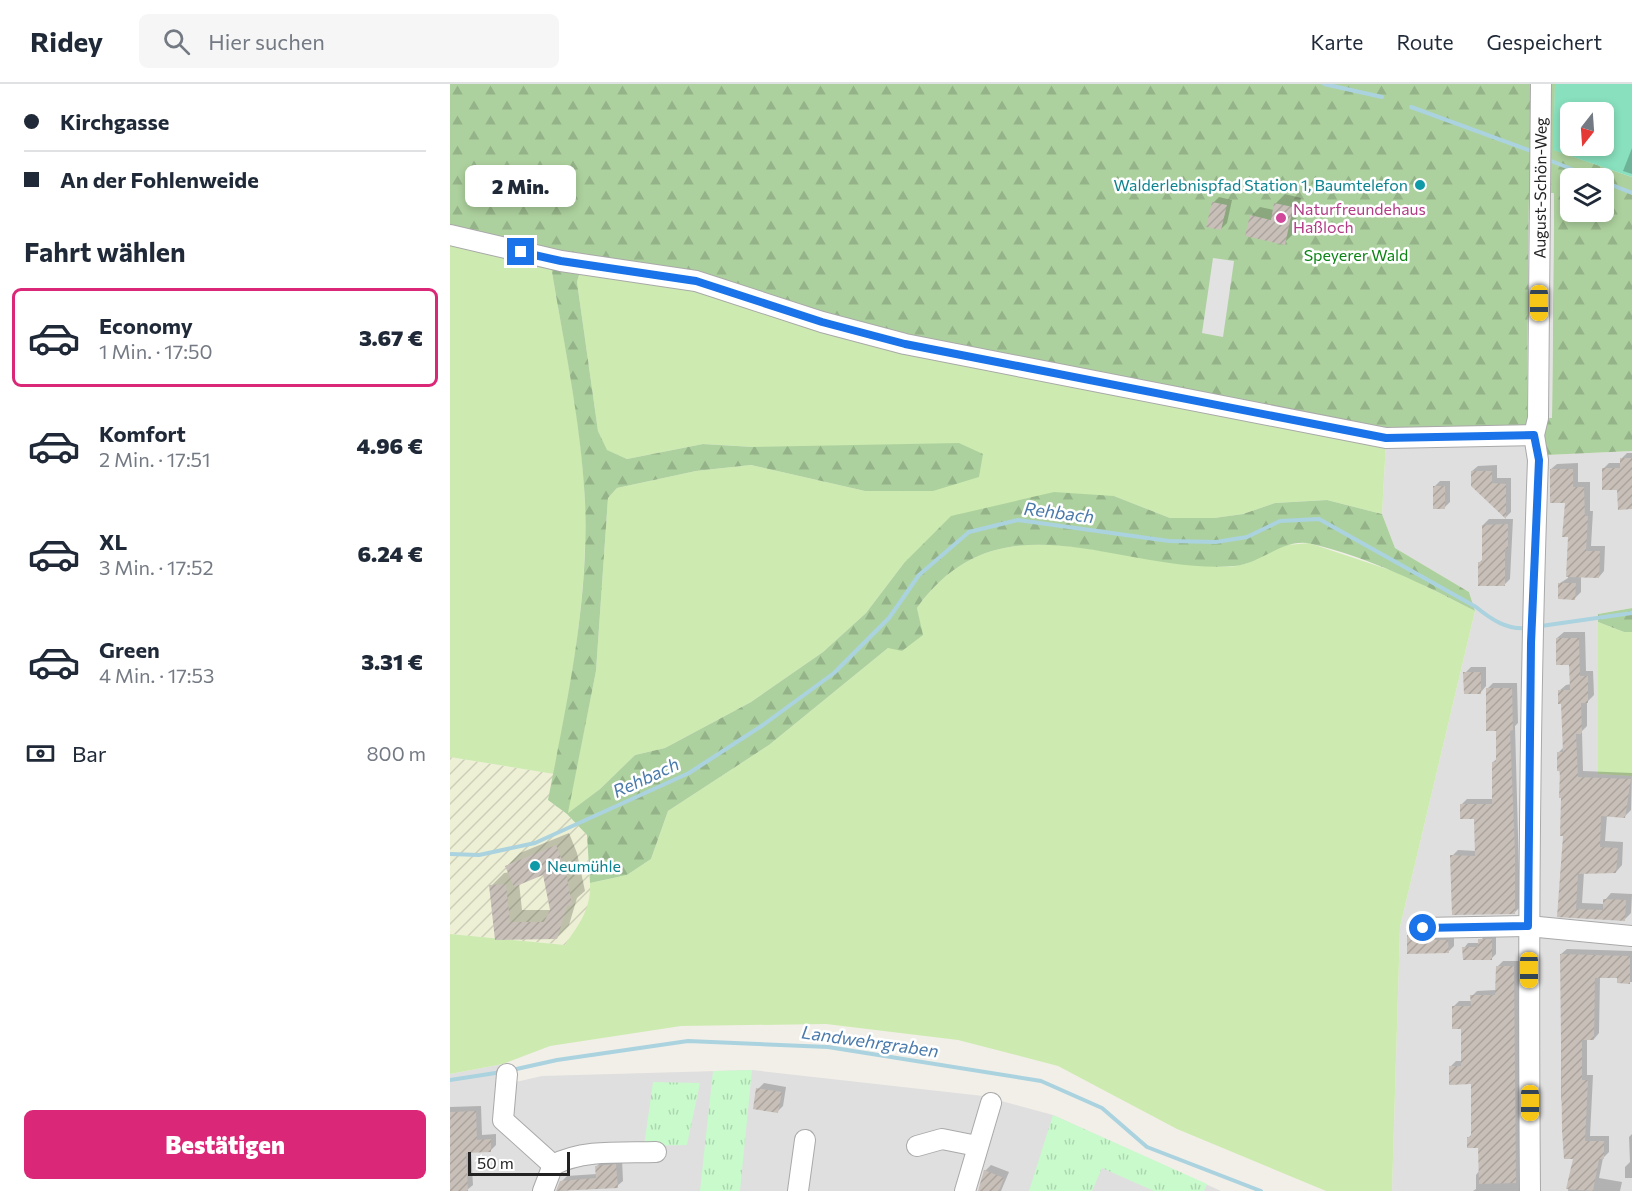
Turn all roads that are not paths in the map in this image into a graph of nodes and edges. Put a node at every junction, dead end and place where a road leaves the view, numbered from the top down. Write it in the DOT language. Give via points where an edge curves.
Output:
graph roads {
  1 [pos="1541,84"];
  2 [pos="450,236"];
  3 [pos="1534,435"];
  4 [pos="1528,926"];
  5 [pos="1423,928"];
  6 [pos="1632,936"];
  7 [pos="507,1074"];
  8 [pos="991,1103"];
  9 [pos="806,1140"];
  10 [pos="917,1146"];
  11 [pos="977,1146"];
  12 [pos="656,1152"];
  13 [pos="553,1165"];
  14 [pos="543,1191"];
  15 [pos="798,1191"];
  16 [pos="965,1191"];
  17 [pos="1530,1191"];
  1 -- 3 [label="street, August-Schön-Weg" via="1538,418"];
  2 -- 3 [label="street" via="561,261 696,281 905,344 1386,438"];
  3 -- 4 [label="street, August-Schön-Weg" via="1539,460 1531,643"];
  4 -- 5 [label="street"];
  4 -- 6 [label="street"];
  4 -- 17 [label="street, August-Schön-Weg"];
  7 -- 13 [label="street" via="503,1120"];
  8 -- 11 [label="street"];
  9 -- 15 [label="street"];
  10 -- 11 [label="street" via="942,1139"];
  11 -- 16 [label="street"];
  12 -- 13 [label="street" via="600,1153 569,1157"];
  13 -- 14 [label="street"];
}
